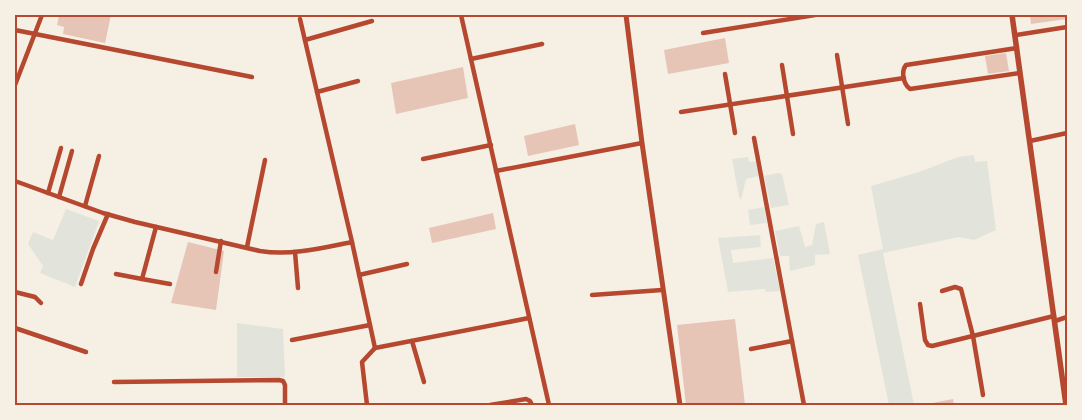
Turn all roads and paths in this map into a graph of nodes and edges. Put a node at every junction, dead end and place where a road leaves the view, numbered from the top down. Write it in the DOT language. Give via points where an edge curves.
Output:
graph roads {
  1 [pos="42,15"];
  2 [pos="462,15"];
  3 [pos="626,15"];
  4 [pos="815,15"];
  5 [pos="1012,15"];
  6 [pos="300,19"];
  7 [pos="372,21"];
  8 [pos="1067,27"];
  9 [pos="15,30"];
  10 [pos="703,33"];
  11 [pos="35,34"];
  12 [pos="1016,35"];
  13 [pos="305,40"];
  14 [pos="542,44"];
  15 [pos="1017,48"];
  16 [pos="837,55"];
  17 [pos="471,58"];
  18 [pos="782,65"];
  19 [pos="1020,73"];
  20 [pos="725,74"];
  21 [pos="252,77"];
  22 [pos="904,78"];
  23 [pos="358,81"];
  24 [pos="15,85"];
  25 [pos="842,87"];
  26 [pos="317,92"];
  27 [pos="787,95"];
  28 [pos="730,104"];
  29 [pos="681,112"];
  30 [pos="848,124"];
  31 [pos="1067,133"];
  32 [pos="734,134"];
  33 [pos="793,134"];
  34 [pos="754,138"];
  35 [pos="1030,141"];
  36 [pos="642,143"];
  37 [pos="491,145"];
  38 [pos="61,148"];
  39 [pos="72,151"];
  40 [pos="99,156"];
  41 [pos="423,159"];
  42 [pos="265,160"];
  43 [pos="496,171"];
  44 [pos="15,181"];
  45 [pos="48,192"];
  46 [pos="59,197"];
  47 [pos="85,206"];
  48 [pos="108,214"];
  49 [pos="156,227"];
  50 [pos="221,241"];
  51 [pos="352,242"];
  52 [pos="247,247"];
  53 [pos="295,252"];
  54 [pos="407,264"];
  55 [pos="216,272"];
  56 [pos="116,274"];
  57 [pos="360,275"];
  58 [pos="142,279"];
  59 [pos="81,284"];
  60 [pos="170,284"];
  61 [pos="298,288"];
  62 [pos="662,290"];
  63 [pos="942,291"];
  64 [pos="15,292"];
  65 [pos="592,295"];
  66 [pos="41,303"];
  67 [pos="920,304"];
  68 [pos="1067,317"];
  69 [pos="530,318"];
  70 [pos="1055,319"];
  71 [pos="370,325"];
  72 [pos="15,328"];
  73 [pos="973,336"];
  74 [pos="292,340"];
  75 [pos="412,341"];
  76 [pos="792,341"];
  77 [pos="375,348"];
  78 [pos="751,349"];
  79 [pos="86,352"];
  80 [pos="114,382"];
  81 [pos="424,382"];
  82 [pos="983,395"];
  83 [pos="285,405"];
  84 [pos="367,405"];
  85 [pos="490,405"];
  86 [pos="532,405"];
  87 [pos="549,405"];
  88 [pos="680,405"];
  89 [pos="804,405"];
  90 [pos="1066,405"];
  1 -- 11 [label="street"];
  2 -- 17 [label="street"];
  3 -- 36 [label="street"];
  4 -- 10 [label="street"];
  5 -- 12 [label="main road"];
  6 -- 13 [label="street"];
  7 -- 13 [label="street"];
  8 -- 12 [label="street"];
  9 -- 11 [label="street"];
  11 -- 21 [label="street"];
  11 -- 24 [label="street"];
  12 -- 15 [label="main road"];
  13 -- 26 [label="street"];
  14 -- 17 [label="street"];
  15 -- 19 [label="main road"];
  15 -- 22 [label="street" via="906,65"];
  16 -- 25 [label="street"];
  17 -- 37 [label="street"];
  18 -- 27 [label="street"];
  19 -- 22 [label="street" via="910,88"];
  19 -- 35 [label="main road"];
  20 -- 28 [label="street"];
  22 -- 25 [label="street"];
  23 -- 26 [label="street"];
  25 -- 27 [label="street"];
  25 -- 30 [label="street"];
  26 -- 51 [label="street"];
  27 -- 28 [label="street"];
  27 -- 33 [label="street"];
  28 -- 29 [label="street"];
  28 -- 32 [label="street"];
  31 -- 35 [label="street"];
  34 -- 76 [label="street"];
  35 -- 70 [label="main road"];
  36 -- 43 [label="street"];
  36 -- 62 [label="street"];
  37 -- 41 [label="street"];
  37 -- 43 [label="street"];
  38 -- 45 [label="street"];
  39 -- 46 [label="street"];
  40 -- 47 [label="street"];
  42 -- 52 [label="street"];
  43 -- 69 [label="street"];
  44 -- 45 [label="street"];
  45 -- 46 [label="street"];
  46 -- 47 [label="street"];
  47 -- 48 [label="street"];
  48 -- 49 [label="street"];
  48 -- 59 [label="street"];
  49 -- 50 [label="street"];
  49 -- 58 [label="street"];
  50 -- 52 [label="street"];
  50 -- 55 [label="street"];
  51 -- 53 [label="street"];
  51 -- 57 [label="street"];
  52 -- 53 [label="street" via="278,254"];
  53 -- 61 [label="street"];
  54 -- 57 [label="street"];
  56 -- 58 [label="street"];
  57 -- 71 [label="street"];
  58 -- 60 [label="street"];
  62 -- 65 [label="street"];
  62 -- 88 [label="street"];
  63 -- 73 [label="street" via="955,287 960,290"];
  64 -- 66 [label="street" via="35,297"];
  67 -- 73 [label="street" via="928,345"];
  68 -- 70 [label="street"];
  69 -- 75 [label="street"];
  69 -- 87 [label="street"];
  70 -- 73 [label="street"];
  70 -- 90 [label="main road"];
  71 -- 74 [label="street"];
  71 -- 77 [label="street"];
  72 -- 79 [label="street"];
  73 -- 82 [label="street"];
  75 -- 77 [label="street"];
  75 -- 81 [label="street"];
  76 -- 78 [label="street"];
  76 -- 89 [label="street"];
  77 -- 84 [label="street" via="362,362"];
  80 -- 83 [label="street" via="279,380 285,385"];
  85 -- 86 [label="street" via="526,399"];
}
